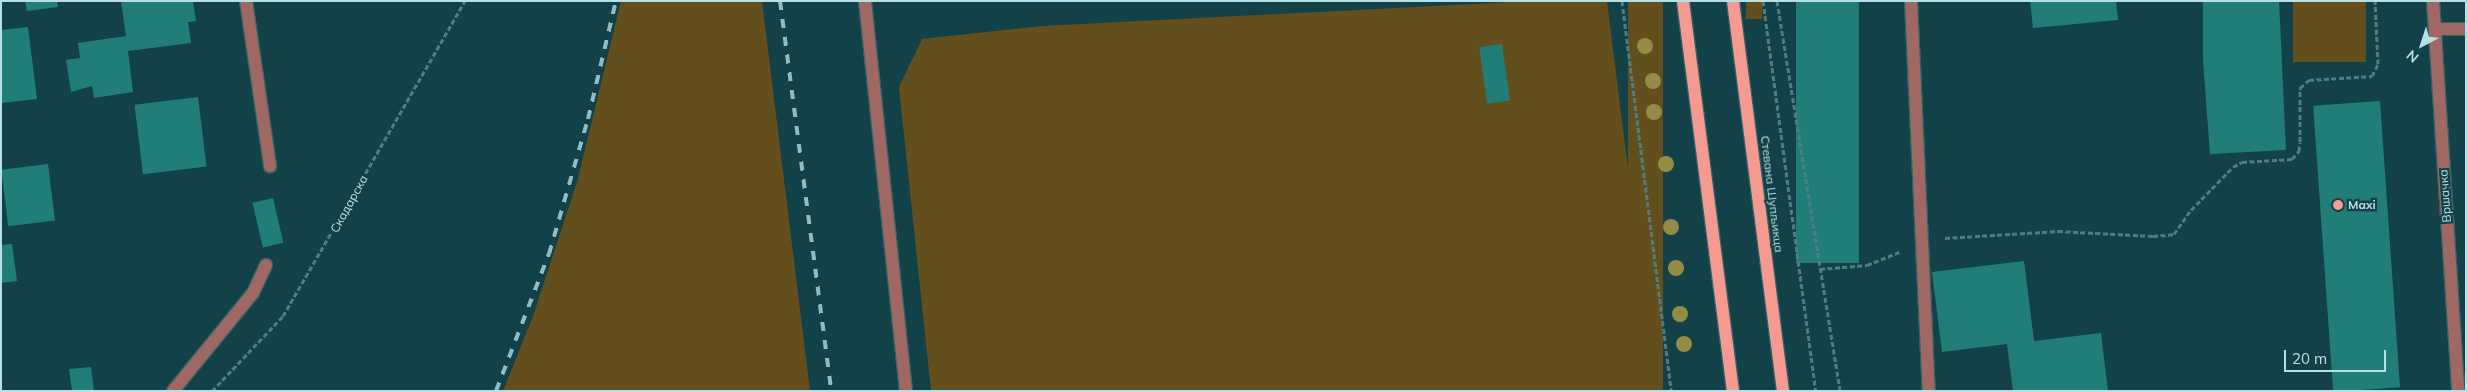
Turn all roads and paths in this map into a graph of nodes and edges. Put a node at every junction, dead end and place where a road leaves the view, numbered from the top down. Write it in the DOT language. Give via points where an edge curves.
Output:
graph roads {
  1 [pos="246,1"];
  2 [pos="465,1"];
  3 [pos="865,1"];
  4 [pos="1622,1"];
  5 [pos="1684,1"];
  6 [pos="1733,1"];
  7 [pos="1763,1"];
  8 [pos="1777,1"];
  9 [pos="1910,1"];
  10 [pos="2375,1"];
  11 [pos="2433,1"];
  12 [pos="2435,29"];
  13 [pos="2466,29"];
  14 [pos="270,166"];
  15 [pos="1922,241"];
  16 [pos="266,265"];
  17 [pos="1820,269"];
  18 [pos="173,391"];
  19 [pos="212,391"];
  20 [pos="906,391"];
  21 [pos="1671,391"];
  22 [pos="1733,391"];
  23 [pos="1784,391"];
  24 [pos="1816,391"];
  25 [pos="1840,391"];
  26 [pos="1929,391"];
  27 [pos="2458,391"];
  1 -- 14 [label="street"];
  2 -- 19 [label="path, Скадарска" via="283,316"];
  3 -- 20 [label="street"];
  4 -- 21 [label="path"];
  5 -- 22 [label="main road"];
  6 -- 23 [label="main road, Стевана Шупљикца"];
  7 -- 24 [label="path"];
  8 -- 17 [label="path"];
  9 -- 15 [label="street"];
  10 -- 15 [label="path" via="2378,64 2372,76 2309,80 2300,88 2299,151 2292,159 2242,162 2233,167 2191,210 2174,234 2153,236 2058,231 1968,234"];
  11 -- 12 [label="street, Вршачка"];
  12 -- 13 [label="street"];
  12 -- 27 [label="street, Вршачка"];
  15 -- 17 [label="path" via="1879,262"];
  15 -- 26 [label="street"];
  16 -- 18 [label="street" via="253,292"];
  17 -- 25 [label="path"];
}
